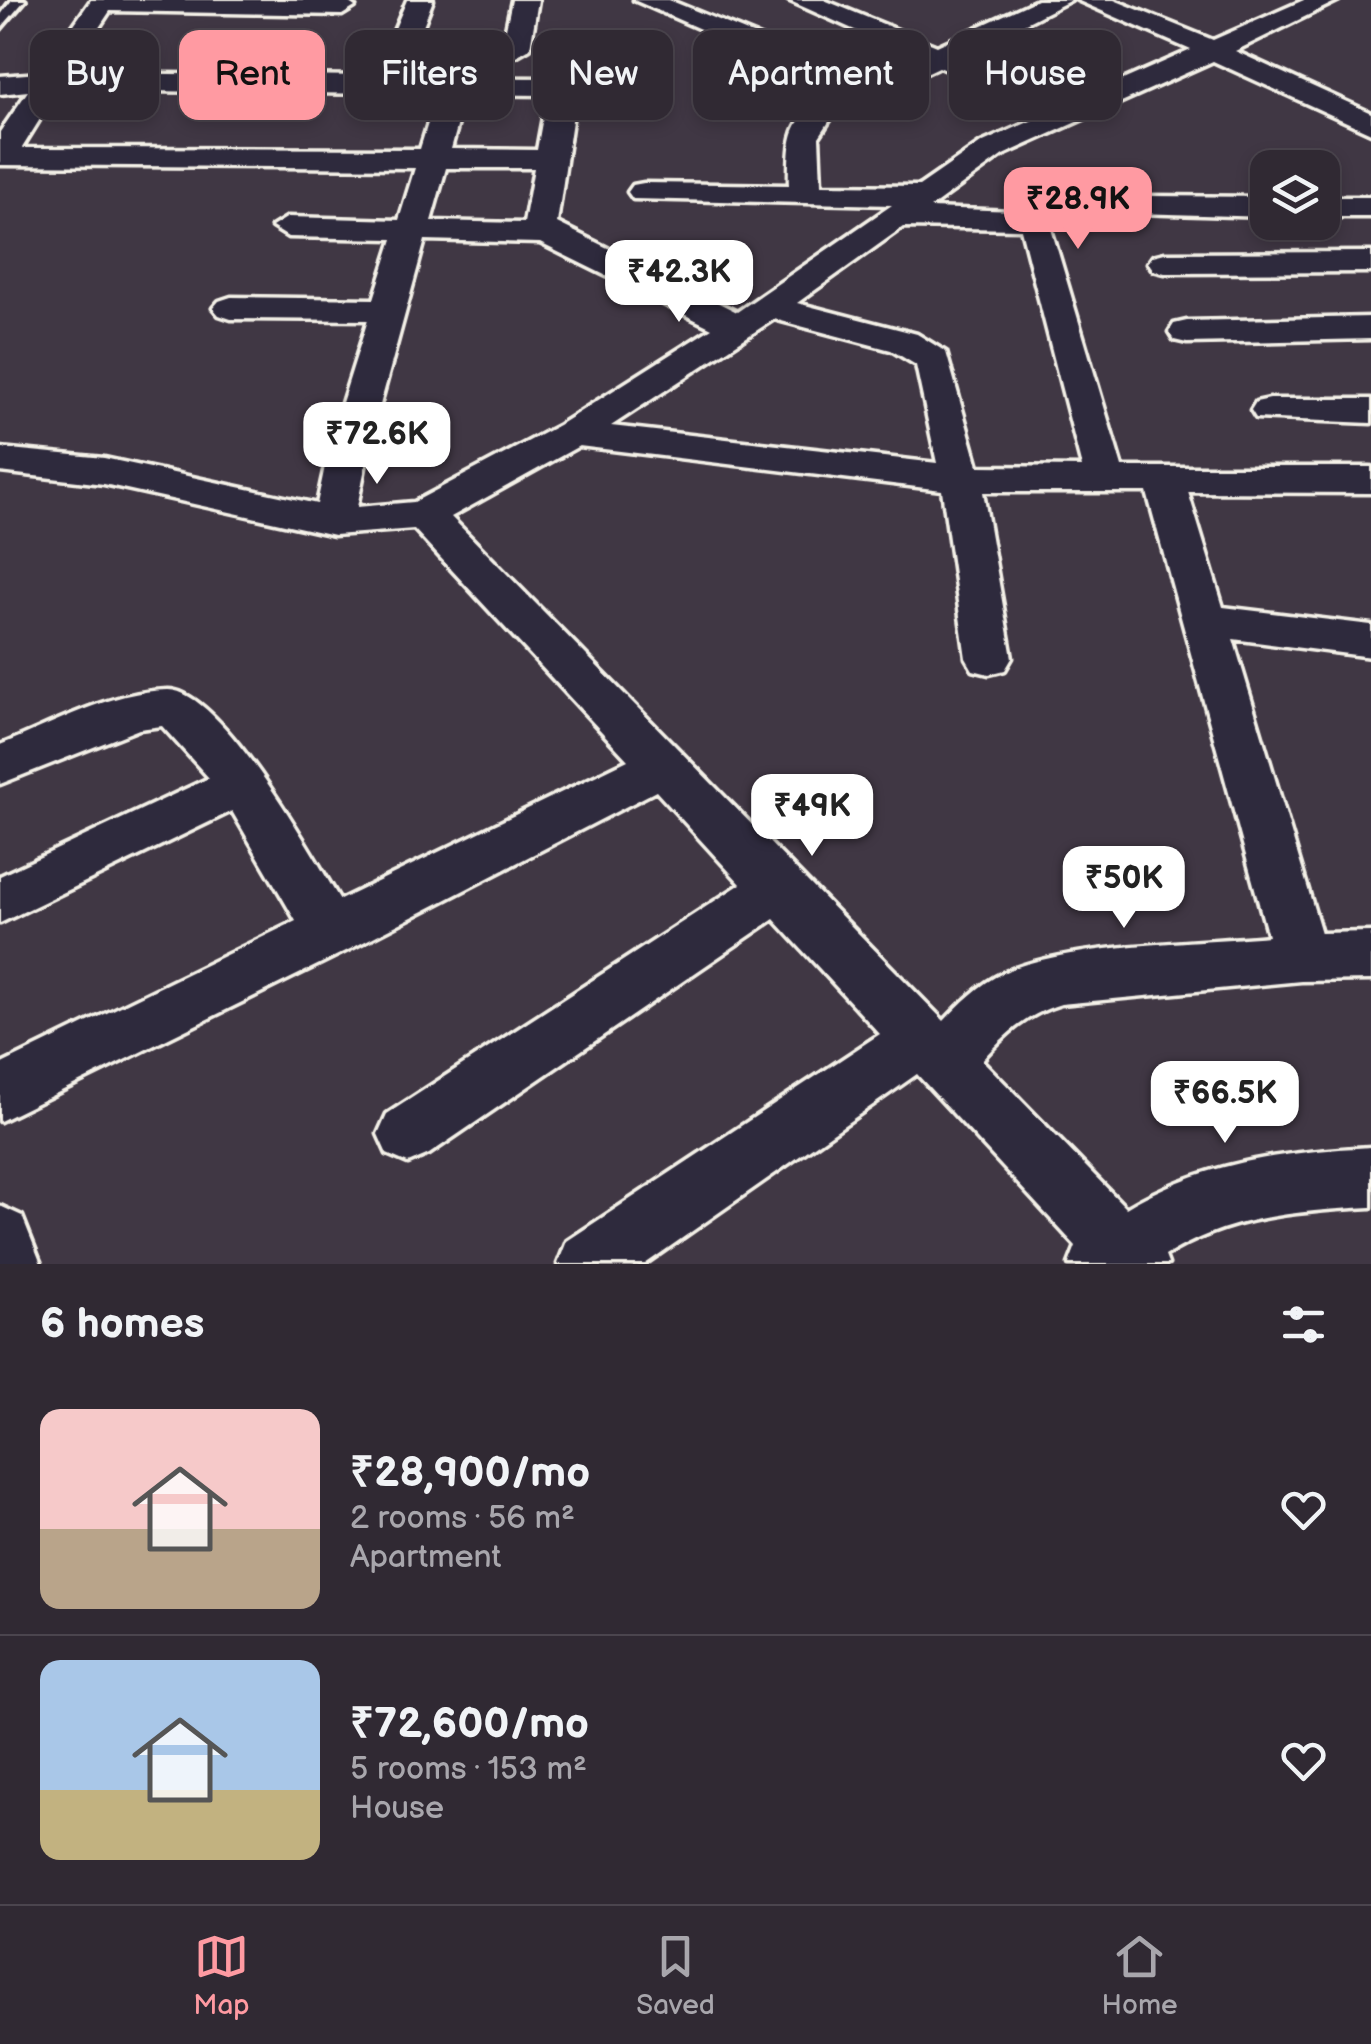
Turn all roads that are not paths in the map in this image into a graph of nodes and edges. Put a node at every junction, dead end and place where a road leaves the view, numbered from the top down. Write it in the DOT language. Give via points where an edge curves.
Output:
graph roads {
  1 [pos="20,0"];
  2 [pos="420,0"];
  3 [pos="526,0"];
  4 [pos="647,0"];
  5 [pos="801,0"];
  6 [pos="1058,0"];
  7 [pos="1090,0"];
  8 [pos="1326,0"];
  9 [pos="104,2"];
  10 [pos="342,7"];
  11 [pos="0,24"];
  12 [pos="86,30"];
  13 [pos="408,30"];
  14 [pos="719,30"];
  15 [pos="516,48"];
  16 [pos="1212,50"];
  17 [pos="944,56"];
  18 [pos="949,58"];
  19 [pos="929,62"];
  20 [pos="159,82"];
  21 [pos="30,83"];
  22 [pos="0,85"];
  23 [pos="345,85"];
  24 [pos="1121,89"];
  25 [pos="30,112"];
  26 [pos="444,120"];
  27 [pos="559,120"];
  28 [pos="814,120"];
  29 [pos="1052,120"];
  30 [pos="1371,124"];
  31 [pos="432,158"];
  32 [pos="553,159"];
  33 [pos="644,192"];
  34 [pos="805,194"];
  35 [pos="1147,206"];
  36 [pos="1250,206"];
  37 [pos="910,207"];
  38 [pos="1340,207"];
  39 [pos="1371,207"];
  40 [pos="288,227"];
  41 [pos="413,230"];
  42 [pos="545,233"];
  43 [pos="1371,262"];
  44 [pos="1166,263"];
  45 [pos="231,308"];
  46 [pos="389,310"];
  47 [pos="753,316"];
  48 [pos="1371,328"];
  49 [pos="1187,332"];
  50 [pos="1270,410"];
  51 [pos="1371,411"];
  52 [pos="573,433"];
  53 [pos="0,460"];
  54 [pos="1104,478"];
  55 [pos="961,479"];
  56 [pos="1164,479"];
  57 [pos="1371,480"];
  58 [pos="424,514"];
  59 [pos="334,521"];
  60 [pos="1204,620"];
  61 [pos="1371,641"];
  62 [pos="989,658"];
  63 [pos="0,764"];
  64 [pos="662,766"];
  65 [pos="240,785"];
  66 [pos="780,886"];
  67 [pos="0,902"];
  68 [pos="331,933"];
  69 [pos="1371,956"];
  70 [pos="1301,957"];
  71 [pos="932,1051"];
  72 [pos="0,1094"];
  73 [pos="408,1134"];
  74 [pos="1371,1177"];
  75 [pos="0,1238"];
  76 [pos="1119,1259"];
  77 [pos="9,1264"];
  78 [pos="590,1264"];
  1 -- 11 [label="lane"];
  2 -- 13 [label="street"];
  3 -- 15 [label="street"];
  4 -- 14 [label="street"];
  5 -- 17 [label="street"];
  6 -- 17 [label="street"];
  7 -- 16 [label="street"];
  8 -- 16 [label="street"];
  9 -- 10 [label="street"];
  9 -- 12 [label="street"];
  16 -- 24 [label="street"];
  16 -- 30 [label="street"];
  17 -- 18 [label="street"];
  17 -- 19 [label="street"];
  20 -- 23 [label="street"];
  21 -- 22 [label="street"];
  25 -- 31 [label="street" via="8,142 6,157"];
  26 -- 31 [label="street"];
  27 -- 32 [label="street"];
  28 -- 34 [label="street" via="807,128"];
  29 -- 37 [label="street" via="992,149"];
  31 -- 32 [label="street"];
  31 -- 41 [label="street"];
  32 -- 42 [label="street" via="540,225"];
  33 -- 34 [label="street"];
  34 -- 37 [label="street"];
  35 -- 36 [label="street"];
  37 -- 47 [label="street"];
  37 -- 54 [label="street" via="1034,219"];
  38 -- 39 [label="street"];
  40 -- 41 [label="street"];
  41 -- 42 [label="street"];
  41 -- 46 [label="street"];
  42 -- 47 [label="street"];
  43 -- 44 [label="street"];
  45 -- 46 [label="street"];
  46 -- 59 [label="street"];
  47 -- 52 [label="street"];
  47 -- 55 [label="street" via="904,342 933,360"];
  48 -- 49 [label="street"];
  50 -- 51 [label="street"];
  52 -- 55 [label="street"];
  52 -- 58 [label="street"];
  53 -- 59 [label="street" via="104,471"];
  54 -- 55 [label="street"];
  54 -- 56 [label="street"];
  55 -- 62 [label="street"];
  56 -- 57 [label="street"];
  56 -- 60 [label="street"];
  58 -- 59 [label="street"];
  58 -- 64 [label="street"];
  60 -- 61 [label="street"];
  60 -- 70 [label="street"];
  63 -- 65 [label="street" via="133,712 172,707"];
  64 -- 66 [label="street"];
  64 -- 68 [label="street"];
  65 -- 67 [label="street"];
  65 -- 68 [label="street"];
  66 -- 71 [label="street"];
  66 -- 73 [label="street"];
  68 -- 72 [label="street"];
  69 -- 70 [label="street"];
  70 -- 71 [label="street" via="1061,980 1021,991"];
  71 -- 76 [label="street"];
  71 -- 78 [label="street"];
  74 -- 76 [label="street" via="1272,1183 1222,1194 1182,1210"];
  75 -- 77 [label="street"];
}
